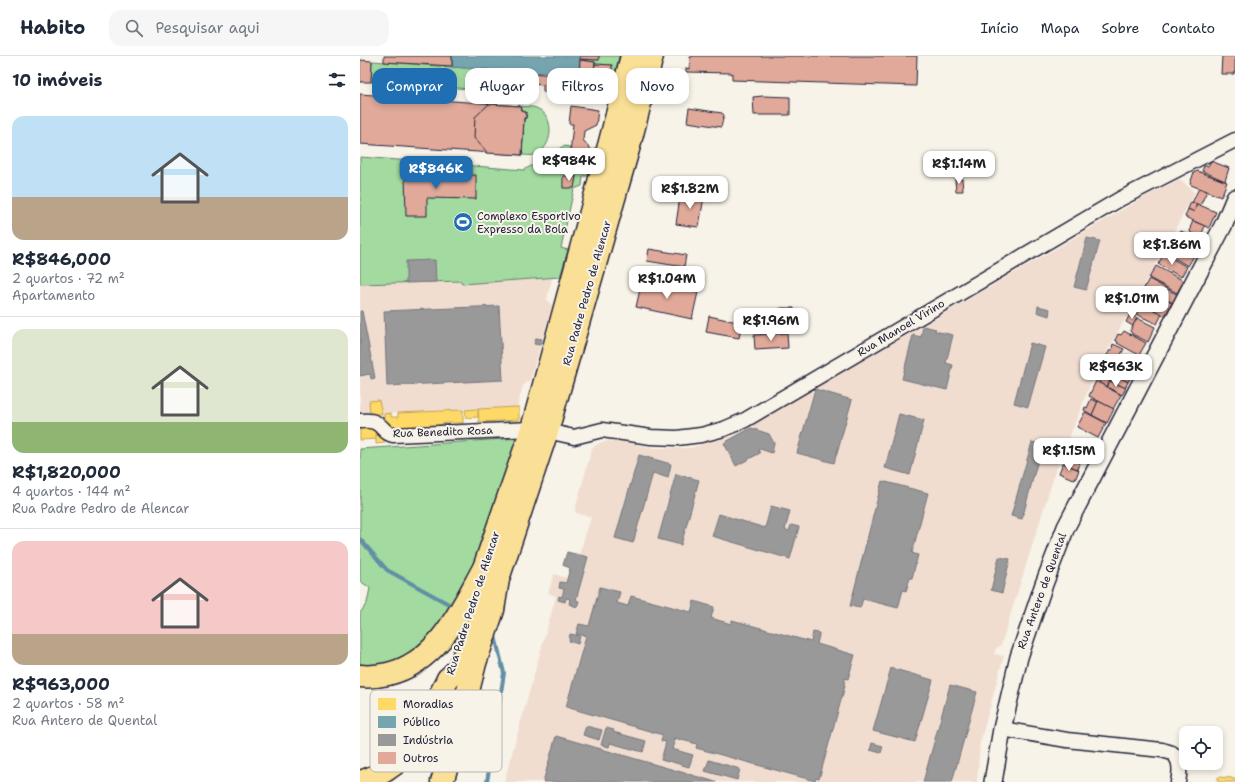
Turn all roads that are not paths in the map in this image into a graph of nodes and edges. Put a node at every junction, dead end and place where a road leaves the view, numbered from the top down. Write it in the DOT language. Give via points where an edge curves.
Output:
graph roads {
  1 [pos="632,56"];
  2 [pos="652,56"];
  3 [pos="632,68"];
  4 [pos="645,68"];
  5 [pos="630,104"];
  6 [pos="1235,140"];
  7 [pos="1235,198"];
  8 [pos="360,421"];
  9 [pos="539,430"];
  10 [pos="491,573"];
  11 [pos="360,676"];
  12 [pos="442,690"];
  13 [pos="468,690"];
  14 [pos="1002,729"];
  15 [pos="384,772"];
  16 [pos="445,772"];
  17 [pos="360,782"];
  18 [pos="442,782"];
  19 [pos="993,782"];
  20 [pos="1178,782"];
  1 -- 3 [label="main road, Rua Padre Pedro de Alencar"];
  2 -- 4 [label="main road, Rua Padre Pedro de Alencar"];
  5 -- 9 [label="main road, Rua Padre Pedro de Alencar"];
  6 -- 9 [label="street, Rua Manoel Virino" via="1120,199 745,420 724,429 677,438 602,430 574,437"];
  7 -- 14 [label="street, Rua Antero de Quental" via="1224,224 1066,527 1019,657"];
  8 -- 9 [label="street, Rua Benedito Rosa" via="374,422 385,432 393,435"];
  9 -- 10 [label="main road, Rua Padre Pedro de Alencar"];
  10 -- 11 [label="main road" via="428,653 414,664 397,672"];
  10 -- 12 [label="main road, Rua Padre Pedro de Alencar" via="458,669 448,679"];
  10 -- 13 [label="main road" via="493,610"];
  14 -- 19 [label="street, Rua Antero de Quental"];
  14 -- 20 [label="street" via="1067,740 1162,750 1173,754 1177,760"];
  15 -- 17 [label="main road, Rua Padre Pedro de Alencar"];
  16 -- 18 [label="main road"];
}
